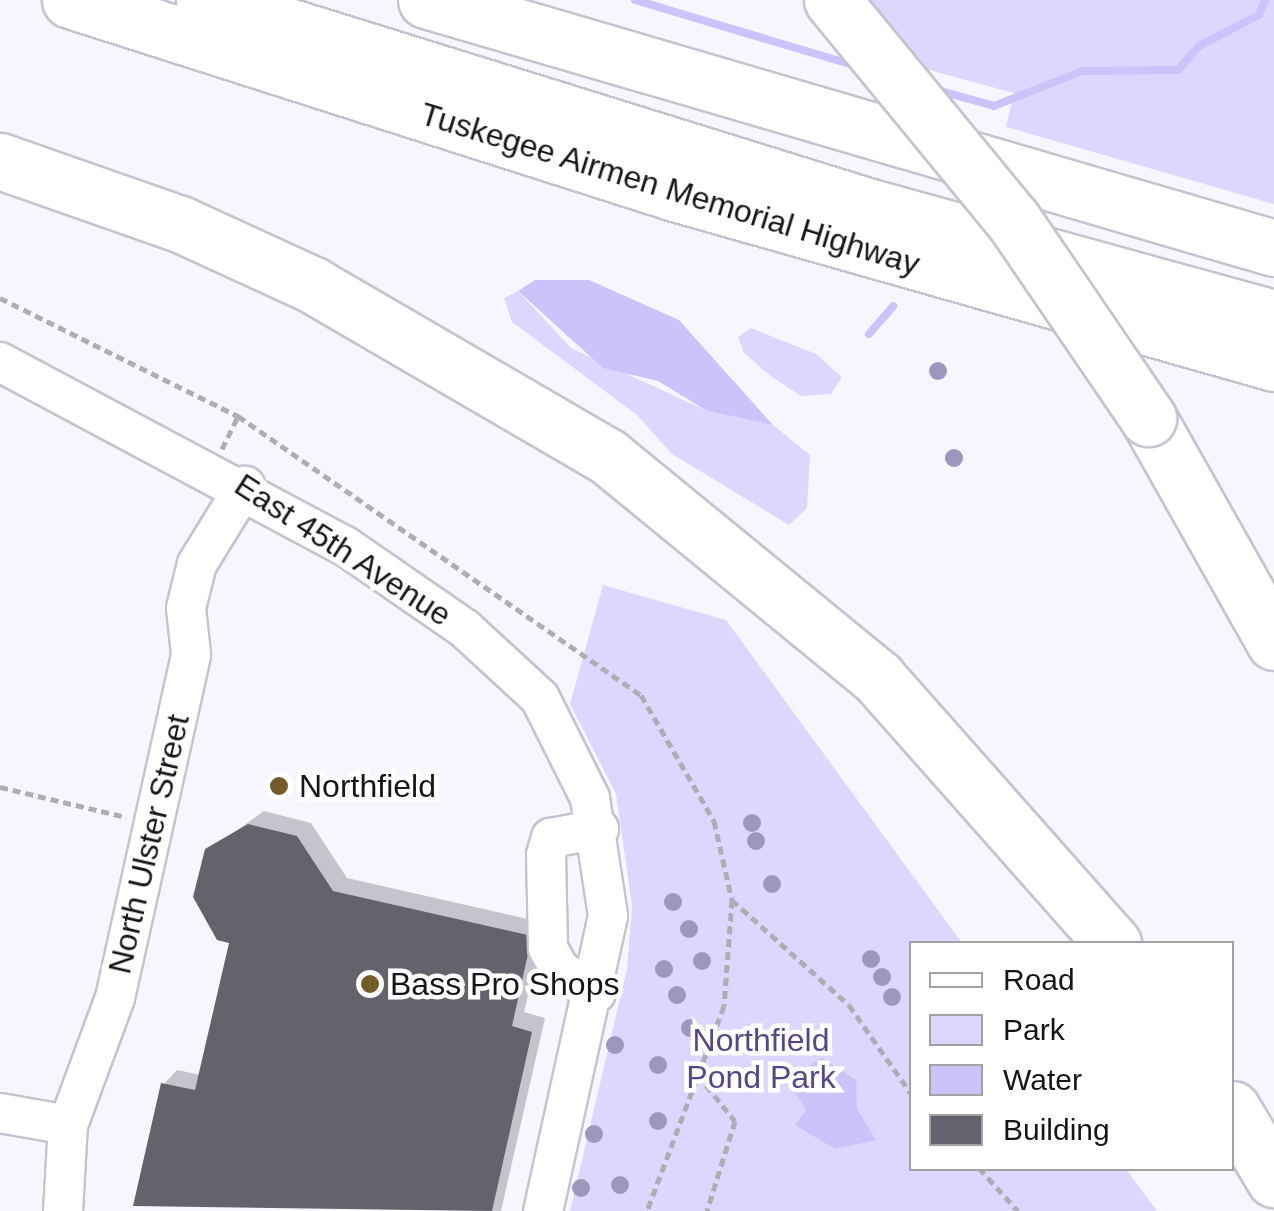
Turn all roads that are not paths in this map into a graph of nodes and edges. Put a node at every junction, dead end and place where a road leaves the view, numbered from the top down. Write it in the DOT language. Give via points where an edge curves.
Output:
graph roads {
  1 [pos="70,0"];
  2 [pos="204,0"];
  3 [pos="307,0"];
  4 [pos="426,0"];
  5 [pos="832,0"];
  6 [pos="0,162"];
  7 [pos="1274,248"];
  8 [pos="1274,288"];
  9 [pos="1274,318"];
  10 [pos="0,362"];
  11 [pos="1274,363"];
  12 [pos="246,486"];
  13 [pos="1274,642"];
  14 [pos="599,829"];
  15 [pos="1111,941"];
  16 [pos="596,992"];
  17 [pos="1234,1112"];
  18 [pos="0,1113"];
  19 [pos="68,1126"];
  20 [pos="1274,1179"];
  21 [pos="63,1211"];
  22 [pos="543,1211"];
  1 -- 11 [label="highway, Tuskegee Airmen Memorial Highway" via="678,194"];
  2 -- 9 [label="highway" via="848,201"];
  3 -- 8 [label="highway"];
  4 -- 7 [label="highway"];
  5 -- 13 [label="highway, bridge" via="1002,205 1148,418"];
  6 -- 15 [label="highway" via="180,224 313,284 607,456 878,678"];
  10 -- 12 [label="street, East 45th Avenue"];
  12 -- 14 [label="street, East 45th Avenue" via="515,670 562,733"];
  12 -- 19 [label="street, North Ulster Street" via="197,564 186,608 191,654 115,998"];
  14 -- 16 [label="street, East 45th Avenue" via="608,916"];
  14 -- 16 [label="street" via="551,838 546,856 548,948 560,970"];
  16 -- 22 [label="street, East 45th Avenue"];
  17 -- 20 [label="highway"];
  18 -- 19 [label="street"];
  19 -- 21 [label="street, North Ulster Street"];
}
